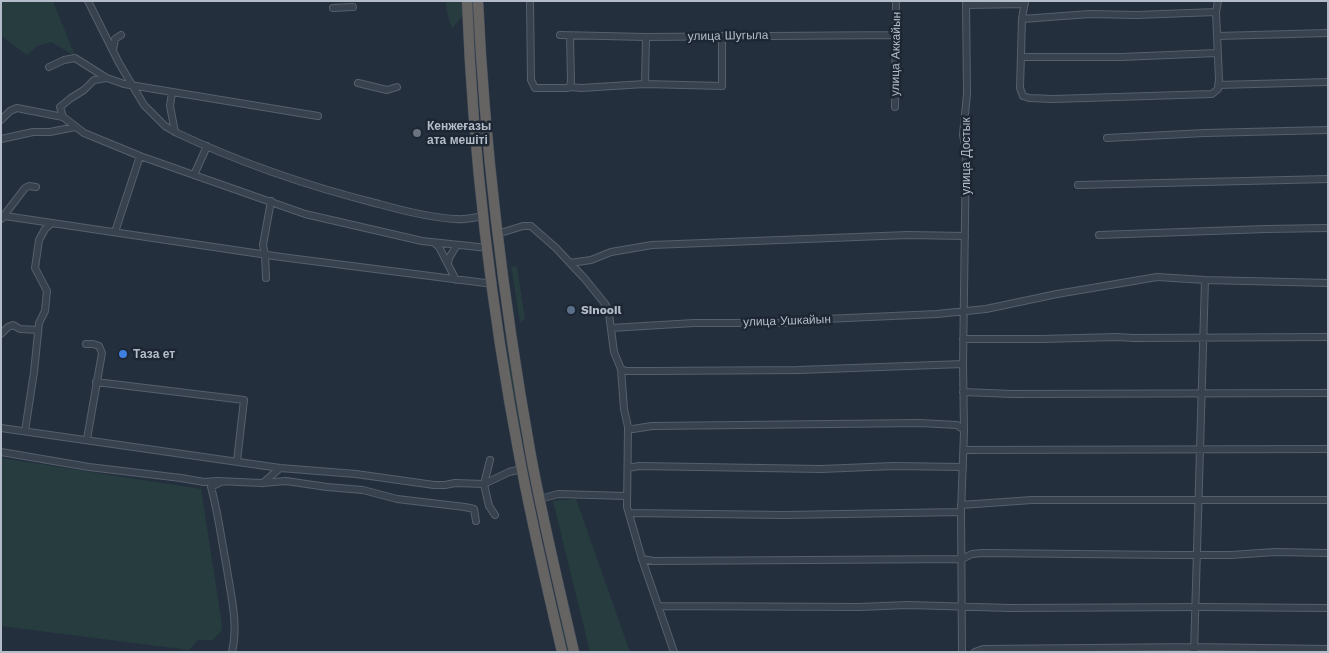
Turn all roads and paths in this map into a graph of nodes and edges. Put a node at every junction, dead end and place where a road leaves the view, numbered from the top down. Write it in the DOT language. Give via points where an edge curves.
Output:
graph roads {
  1 [pos="88,1"];
  2 [pos="467,1"];
  3 [pos="478,1"];
  4 [pos="530,1"];
  5 [pos="896,1"];
  6 [pos="1218,1"];
  7 [pos="966,3"];
  8 [pos="1025,3"];
  9 [pos="333,8"];
  10 [pos="353,8"];
  11 [pos="1216,12"];
  12 [pos="1022,19"];
  13 [pos="1328,33"];
  14 [pos="120,35"];
  15 [pos="560,35"];
  16 [pos="896,35"];
  17 [pos="570,36"];
  18 [pos="722,36"];
  19 [pos="1217,36"];
  20 [pos="646,37"];
  21 [pos="113,52"];
  22 [pos="1217,53"];
  23 [pos="1022,57"];
  24 [pos="49,67"];
  25 [pos="107,78"];
  26 [pos="1328,82"];
  27 [pos="358,83"];
  28 [pos="133,84"];
  29 [pos="645,84"];
  30 [pos="1218,85"];
  31 [pos="397,87"];
  32 [pos="570,87"];
  33 [pos="172,92"];
  34 [pos="60,107"];
  35 [pos="895,107"];
  36 [pos="1,108"];
  37 [pos="10,111"];
  38 [pos="46,115"];
  39 [pos="318,116"];
  40 [pos="63,117"];
  41 [pos="1,120"];
  42 [pos="75,127"];
  43 [pos="1328,130"];
  44 [pos="175,132"];
  45 [pos="1,138"];
  46 [pos="1106,138"];
  47 [pos="207,146"];
  48 [pos="140,156"];
  49 [pos="199,163"];
  50 [pos="183,171"];
  51 [pos="194,175"];
  52 [pos="1328,179"];
  53 [pos="1078,185"];
  54 [pos="36,187"];
  55 [pos="271,201"];
  56 [pos="484,216"];
  57 [pos="2,218"];
  58 [pos="38,221"];
  59 [pos="52,223"];
  60 [pos="1328,228"];
  61 [pos="115,232"];
  62 [pos="42,235"];
  63 [pos="1099,235"];
  64 [pos="965,236"];
  65 [pos="493,241"];
  66 [pos="432,242"];
  67 [pos="457,245"];
  68 [pos="265,254"];
  69 [pos="570,263"];
  70 [pos="448,265"];
  71 [pos="266,278"];
  72 [pos="456,280"];
  73 [pos="1204,280"];
  74 [pos="1328,283"];
  75 [pos="493,284"];
  76 [pos="964,311"];
  77 [pos="611,328"];
  78 [pos="38,330"];
  79 [pos="1,334"];
  80 [pos="1204,337"];
  81 [pos="1328,337"];
  82 [pos="964,339"];
  83 [pos="86,344"];
  84 [pos="963,364"];
  85 [pos="621,369"];
  86 [pos="96,382"];
  87 [pos="964,392"];
  88 [pos="1202,393"];
  89 [pos="1328,393"];
  90 [pos="628,427"];
  91 [pos="1,428"];
  92 [pos="25,431"];
  93 [pos="964,431"];
  94 [pos="87,439"];
  95 [pos="1200,449"];
  96 [pos="1328,449"];
  97 [pos="964,450"];
  98 [pos="1,452"];
  99 [pos="490,460"];
  100 [pos="237,462"];
  101 [pos="962,467"];
  102 [pos="280,468"];
  103 [pos="628,468"];
  104 [pos="522,469"];
  105 [pos="222,481"];
  106 [pos="262,484"];
  107 [pos="484,484"];
  108 [pos="626,496"];
  109 [pos="540,499"];
  110 [pos="1198,500"];
  111 [pos="1328,500"];
  112 [pos="961,508"];
  113 [pos="629,513"];
  114 [pos="495,515"];
  115 [pos="476,521"];
  116 [pos="1328,553"];
  117 [pos="1196,554"];
  118 [pos="642,559"];
  119 [pos="962,559"];
  120 [pos="659,606"];
  121 [pos="962,606"];
  122 [pos="1195,607"];
  123 [pos="1328,608"];
  124 [pos="1194,649"];
  125 [pos="1328,650"];
  126 [pos="232,652"];
  127 [pos="562,652"];
  128 [pos="574,652"];
  129 [pos="674,652"];
  130 [pos="962,652"];
  131 [pos="974,652"];
  1 -- 21 [label="street"];
  2 -- 56 [label="highway"];
  3 -- 65 [label="highway"];
  4 -- 32 [label="street" via="532,84 535,88"];
  5 -- 16 [label="street, улица Аккайын"];
  6 -- 11 [label="street"];
  7 -- 8 [label="street"];
  7 -- 64 [label="street, улица Достык"];
  8 -- 12 [label="street"];
  9 -- 10 [label="street"];
  11 -- 12 [label="street" via="1090,14"];
  11 -- 19 [label="street"];
  12 -- 23 [label="street"];
  13 -- 19 [label="street"];
  14 -- 21 [label="street" via="113,43"];
  15 -- 17 [label="street, улица Шугыла"];
  16 -- 18 [label="street, улица Шугыла"];
  16 -- 35 [label="street, улица Аккайын"];
  17 -- 20 [label="street, улица Шугыла"];
  17 -- 32 [label="street"];
  18 -- 20 [label="street, улица Шугыла"];
  18 -- 29 [label="street" via="722,86"];
  19 -- 22 [label="street"];
  20 -- 29 [label="street"];
  21 -- 28 [label="street"];
  22 -- 23 [label="street"];
  22 -- 30 [label="street"];
  23 -- 30 [label="street" via="1020,88 1023,96 1029,98 1212,94"];
  24 -- 25 [label="street" via="75,58"];
  25 -- 28 [label="street"];
  25 -- 34 [label="street" via="94,80"];
  26 -- 30 [label="street"];
  27 -- 31 [label="street" via="387,90"];
  28 -- 33 [label="street"];
  28 -- 44 [label="street" via="150,112"];
  29 -- 32 [label="street"];
  33 -- 39 [label="street"];
  33 -- 44 [label="street" via="170,106"];
  34 -- 38 [label="street"];
  34 -- 40 [label="street"];
  36 -- 37 [label="street"];
  37 -- 38 [label="street" via="17,108"];
  37 -- 41 [label="street"];
  38 -- 40 [label="street"];
  40 -- 42 [label="street"];
  42 -- 45 [label="street"];
  42 -- 48 [label="street"];
  43 -- 46 [label="street"];
  44 -- 47 [label="street"];
  47 -- 49 [label="street"];
  47 -- 56 [label="street" via="324,188 404,211 459,220"];
  48 -- 50 [label="street"];
  48 -- 61 [label="street"];
  49 -- 50 [label="street"];
  49 -- 51 [label="street"];
  50 -- 51 [label="street"];
  51 -- 55 [label="street"];
  52 -- 53 [label="street"];
  54 -- 57 [label="street" via="24,188"];
  55 -- 66 [label="street" via="335,222"];
  55 -- 68 [label="street" via="263,245"];
  56 -- 65 [label="highway"];
  57 -- 58 [label="street"];
  58 -- 59 [label="street"];
  58 -- 62 [label="street"];
  59 -- 61 [label="street"];
  59 -- 62 [label="street"];
  60 -- 63 [label="street"];
  61 -- 68 [label="street"];
  62 -- 78 [label="street" via="35,268 47,291"];
  64 -- 69 [label="street" via="908,235 652,246"];
  64 -- 76 [label="street, улица Достык"];
  65 -- 67 [label="street"];
  65 -- 69 [label="street" via="523,226 531,226"];
  65 -- 75 [label="highway"];
  65 -- 109 [label="highway"];
  66 -- 67 [label="street"];
  66 -- 70 [label="street" via="439,247"];
  67 -- 70 [label="street"];
  68 -- 71 [label="street"];
  68 -- 72 [label="street"];
  69 -- 77 [label="street" via="606,305"];
  70 -- 72 [label="street"];
  72 -- 75 [label="street"];
  73 -- 74 [label="street, улица Ушкайын"];
  73 -- 76 [label="street, улица Ушкайын" via="1157,277"];
  73 -- 80 [label="street"];
  75 -- 104 [label="highway"];
  76 -- 77 [label="street, улица Ушкайын" via="788,323 694,323"];
  76 -- 82 [label="street, улица Достык"];
  77 -- 85 [label="street" via="614,352"];
  78 -- 79 [label="street" via="20,329 13,325"];
  78 -- 92 [label="street"];
  80 -- 81 [label="street"];
  80 -- 82 [label="street"];
  80 -- 88 [label="street"];
  82 -- 84 [label="street, улица Достык"];
  83 -- 86 [label="street" via="99,346 102,350"];
  84 -- 85 [label="street" via="798,370"];
  84 -- 87 [label="street, улица Достык"];
  85 -- 90 [label="street"];
  86 -- 94 [label="street"];
  86 -- 100 [label="street" via="244,400"];
  87 -- 88 [label="street"];
  87 -- 93 [label="street, улица Достык"];
  88 -- 89 [label="street"];
  88 -- 95 [label="street"];
  90 -- 93 [label="street" via="920,423 957,424"];
  90 -- 103 [label="street"];
  91 -- 92 [label="street"];
  92 -- 94 [label="street"];
  93 -- 97 [label="street, улица Достык"];
  94 -- 100 [label="street"];
  95 -- 96 [label="street"];
  95 -- 97 [label="street"];
  95 -- 110 [label="street"];
  97 -- 101 [label="street, улица Достык"];
  98 -- 105 [label="street" via="88,467 204,482"];
  99 -- 107 [label="street"];
  100 -- 102 [label="street"];
  101 -- 103 [label="street"];
  101 -- 112 [label="street, улица Достык"];
  102 -- 106 [label="street"];
  102 -- 107 [label="street" via="434,485"];
  103 -- 108 [label="street"];
  104 -- 107 [label="street"];
  104 -- 127 [label="highway"];
  105 -- 106 [label="street"];
  105 -- 126 [label="street" via="211,487 232,602 235,626"];
  106 -- 115 [label="street" via="286,481 465,507 474,509"];
  107 -- 114 [label="street" via="489,506"];
  108 -- 109 [label="street" via="558,494"];
  108 -- 113 [label="street"];
  109 -- 128 [label="highway"];
  110 -- 111 [label="street"];
  110 -- 112 [label="street" via="1032,500"];
  110 -- 117 [label="street"];
  112 -- 113 [label="street" via="784,515"];
  112 -- 119 [label="street, улица Достык"];
  113 -- 118 [label="street"];
  116 -- 117 [label="street"];
  117 -- 119 [label="street" via="982,553"];
  117 -- 122 [label="street"];
  118 -- 119 [label="street"];
  118 -- 120 [label="street"];
  119 -- 121 [label="street, улица Достык"];
  120 -- 121 [label="street"];
  120 -- 129 [label="street"];
  121 -- 122 [label="street"];
  121 -- 130 [label="street, улица Достык"];
  122 -- 123 [label="street"];
  122 -- 124 [label="street"];
  124 -- 125 [label="street"];
  124 -- 131 [label="street" via="983,649"];
}
